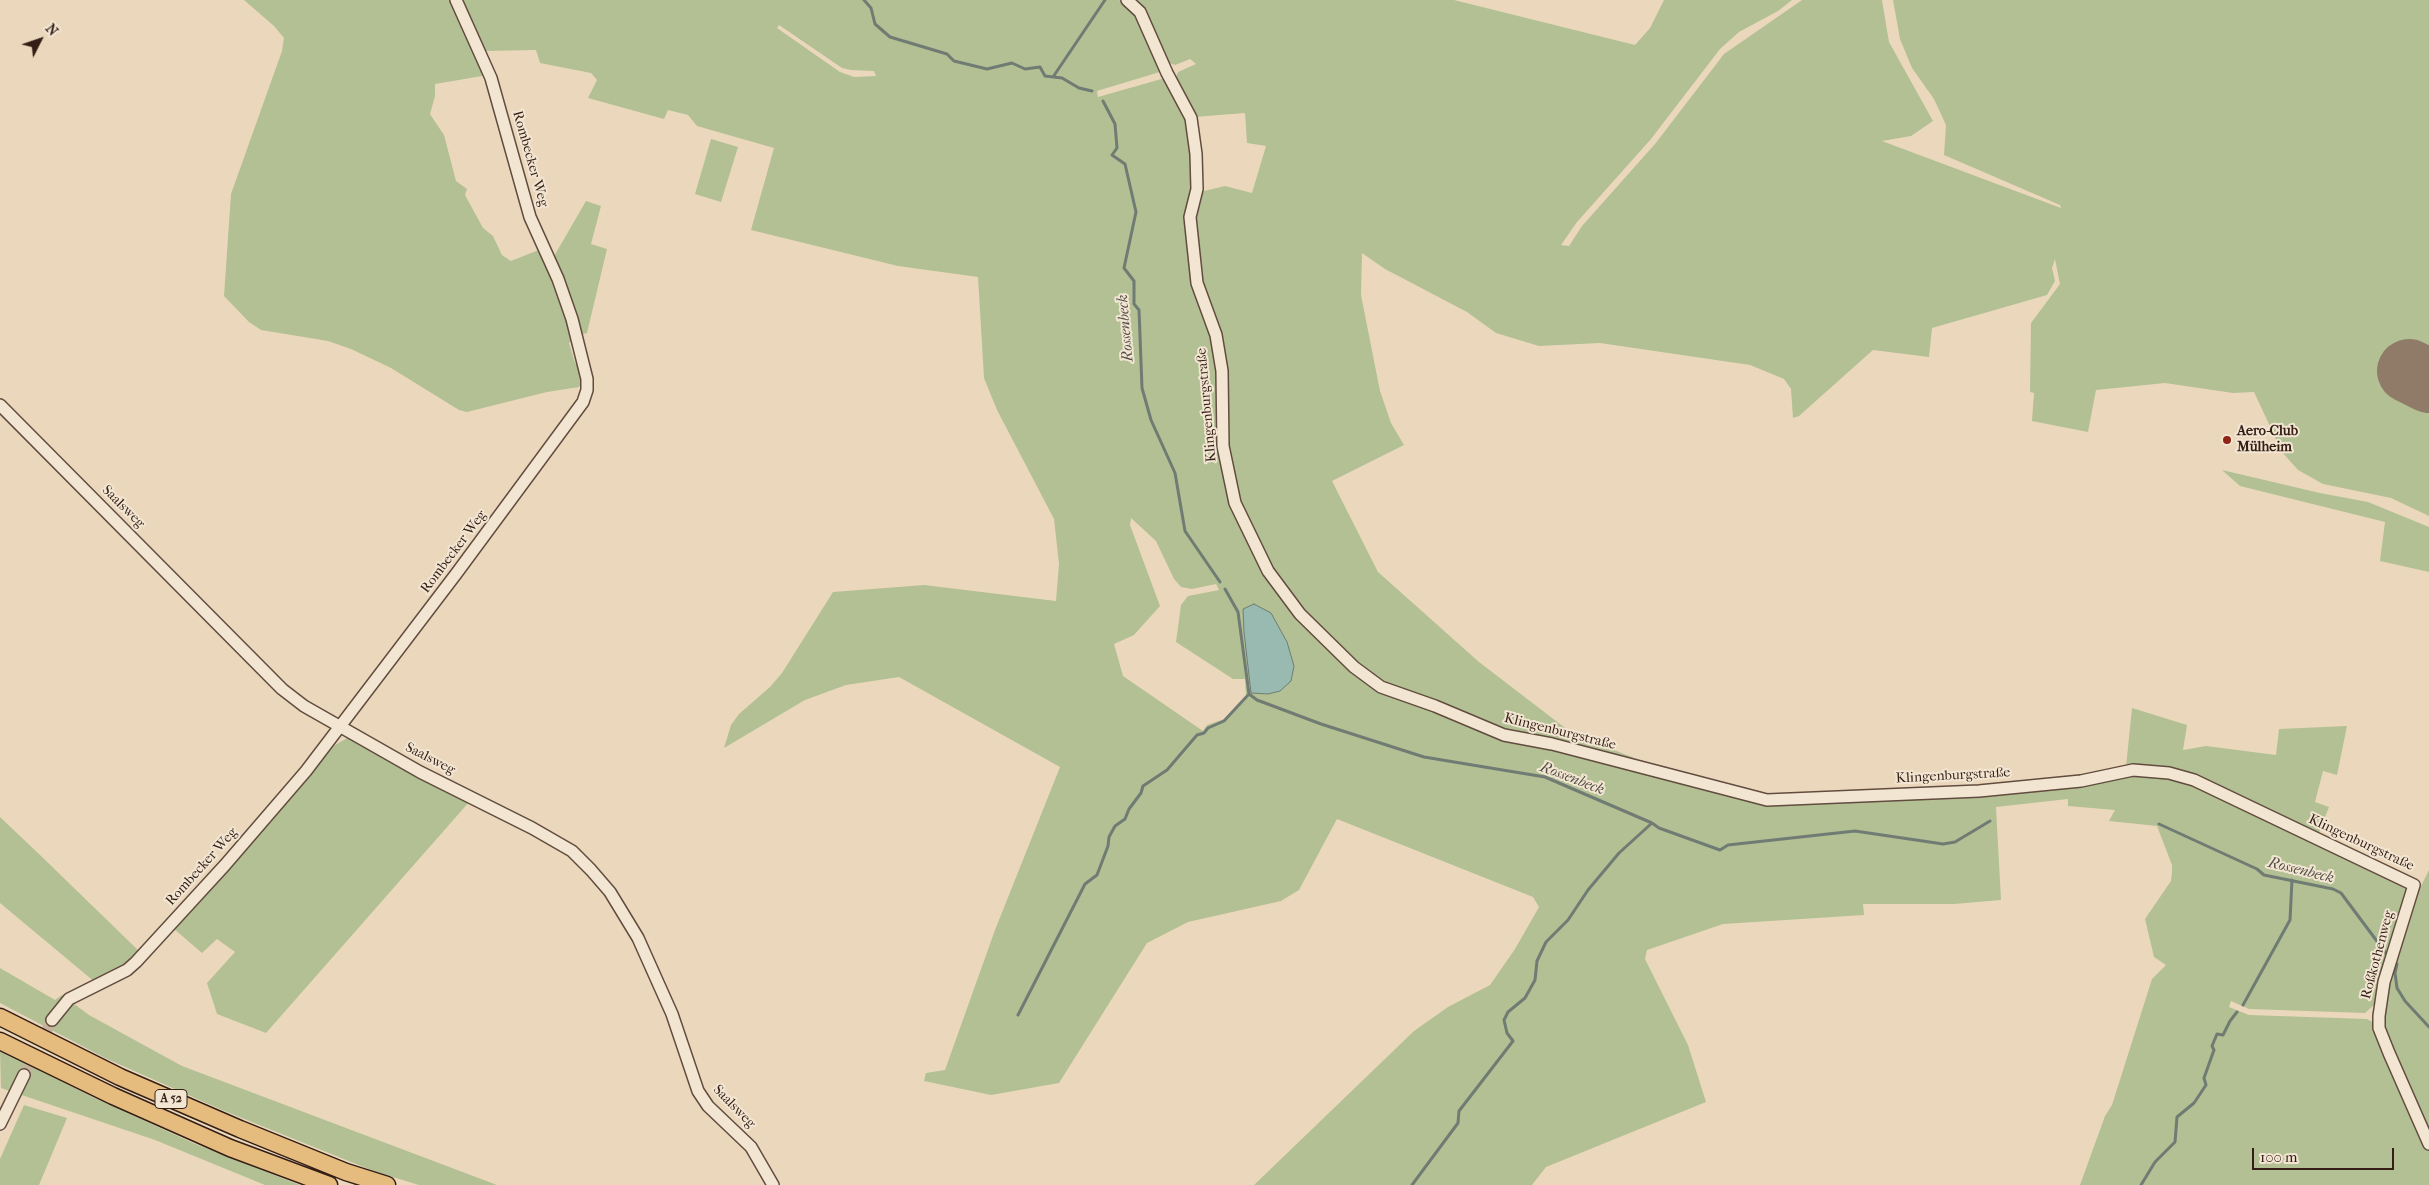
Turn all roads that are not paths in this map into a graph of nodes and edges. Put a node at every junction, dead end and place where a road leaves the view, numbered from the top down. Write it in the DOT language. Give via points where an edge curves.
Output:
graph roads {
  1 [pos="456,0"];
  2 [pos="1127,0"];
  3 [pos="0,405"];
  4 [pos="340,728"];
  5 [pos="2414,885"];
  6 [pos="0,1017"];
  7 [pos="52,1020"];
  8 [pos="0,1041"];
  9 [pos="24,1075"];
  10 [pos="0,1124"];
  11 [pos="2429,1144"];
  12 [pos="329,1185"];
  13 [pos="386,1185"];
  14 [pos="772,1185"];
  1 -- 4 [label="street, Rombecker Weg" via="491,78 526,204 565,297 587,390 578,410"];
  2 -- 5 [label="street, Klingenburgstraße" via="1140,12 1191,118 1197,189 1190,217 1197,283 1216,335 1222,370 1223,446 1236,503 1268,570 1300,614 1354,667 1381,687 1504,735 1552,744 1767,800 1979,791 2081,781 2133,770 2169,774 2194,780"];
  3 -- 4 [label="street, Saalsweg" via="282,689"];
  4 -- 7 [label="street, Rombecker Weg" via="225,865 136,962 127,970 69,999"];
  4 -- 14 [label="street, Saalsweg" via="532,828 572,851 591,870 619,904 642,945 672,1014 698,1091 708,1106 751,1147"];
  5 -- 11 [label="street, Roßkothenweg" via="2384,982 2379,1028"];
  6 -- 13 [label="highway, A 52" via="120,1077 240,1130"];
  8 -- 12 [label="highway, A 52" via="230,1148"];
  9 -- 10 [label="street"];
}
